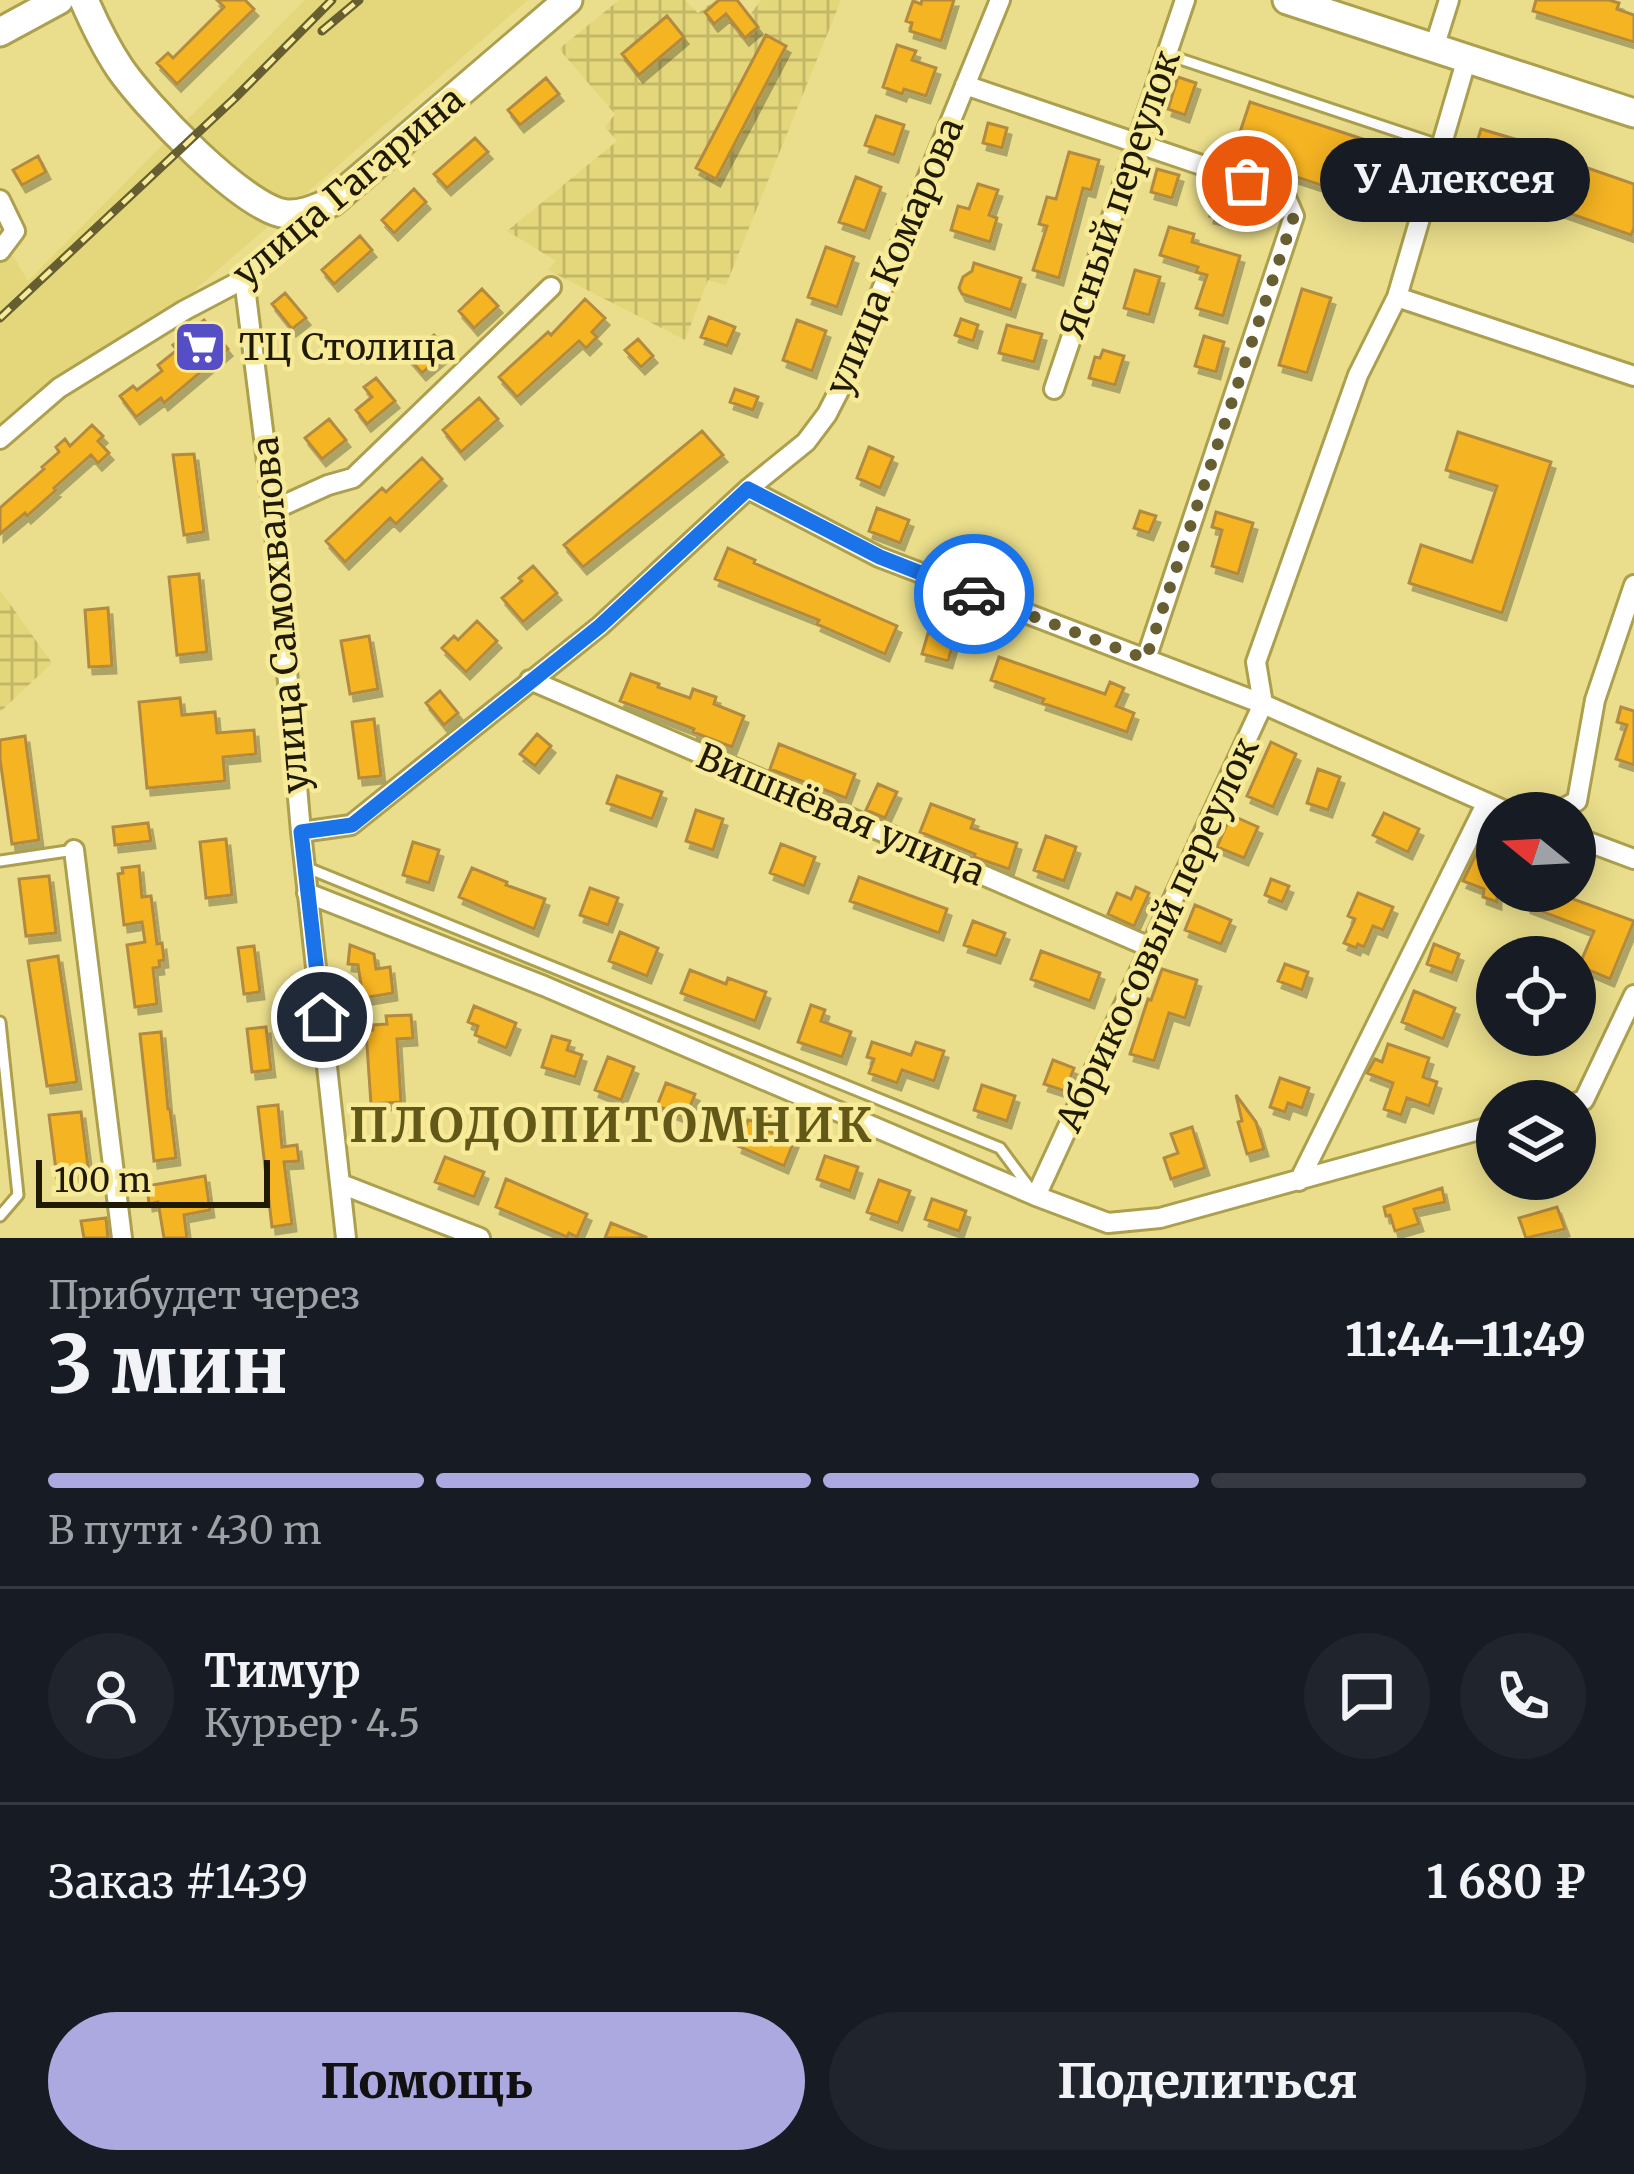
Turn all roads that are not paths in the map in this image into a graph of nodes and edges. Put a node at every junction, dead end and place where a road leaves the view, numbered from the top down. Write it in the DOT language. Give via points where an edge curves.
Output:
graph roads {
  1 [pos="59,0"];
  2 [pos="84,0"];
  3 [pos="568,0"];
  4 [pos="1000,0"];
  5 [pos="1185,0"];
  6 [pos="1287,0"];
  7 [pos="1449,0"];
  8 [pos="0,32"];
  9 [pos="1434,48"];
  10 [pos="1167,54"];
  11 [pos="1467,58"];
  12 [pos="965,85"];
  13 [pos="1634,112"];
  14 [pos="1137,143"];
  15 [pos="1442,146"];
  16 [pos="0,200"];
  17 [pos="332,202"];
  18 [pos="0,250"];
  19 [pos="244,278"];
  20 [pos="551,287"];
  21 [pos="1397,297"];
  22 [pos="1634,376"];
  23 [pos="1054,389"];
  24 [pos="0,439"];
  25 [pos="748,489"];
  26 [pos="273,510"];
  27 [pos="1634,585"];
  28 [pos="1146,659"];
  29 [pos="530,680"];
  30 [pos="1263,704"];
  31 [pos="1579,792"];
  32 [pos="1476,800"];
  33 [pos="1476,824"];
  34 [pos="301,832"];
  35 [pos="1596,845"];
  36 [pos="74,850"];
  37 [pos="1634,859"];
  38 [pos="0,861"];
  39 [pos="305,867"];
  40 [pos="308,893"];
  41 [pos="1152,948"];
  42 [pos="1634,995"];
  43 [pos="0,1022"];
  44 [pos="1594,1080"];
  45 [pos="1476,1131"];
  46 [pos="1299,1181"];
  47 [pos="341,1184"];
  48 [pos="1036,1196"];
  49 [pos="0,1216"];
  50 [pos="1108,1230"];
  51 [pos="122,1238"];
  52 [pos="346,1238"];
  53 [pos="480,1238"];
  1 -- 8 [label="street"];
  2 -- 17 [label="street" via="142,96 252,200 288,214"];
  3 -- 17 [label="street, улица Гагарина"];
  4 -- 12 [label="street, улица Комарова"];
  5 -- 10 [label="street, Ясный переулок"];
  6 -- 9 [label="street"];
  7 -- 9 [label="street"];
  9 -- 11 [label="street"];
  10 -- 14 [label="street, Ясный переулок"];
  10 -- 15 [label="lane"];
  11 -- 13 [label="street"];
  11 -- 15 [label="street, Абрикосовый переулок"];
  12 -- 14 [label="street"];
  12 -- 25 [label="street, улица Комарова" via="827,415"];
  14 -- 23 [label="street, Ясный переулок"];
  14 -- 28 [label="street" via="1284,193 1294,216"];
  15 -- 21 [label="street, Абрикосовый переулок"];
  16 -- 18 [label="street" via="15,231"];
  17 -- 19 [label="street, улица Гагарина"];
  19 -- 24 [label="street, улица Гагарина" via="59,388"];
  19 -- 26 [label="street, улица Самохвалова"];
  20 -- 26 [label="street" via="353,478"];
  21 -- 22 [label="street"];
  21 -- 30 [label="street, Абрикосовый переулок" via="1358,375 1256,662"];
  25 -- 28 [label="street" via="880,557"];
  25 -- 29 [label="street, улица Комарова"];
  26 -- 34 [label="street, улица Самохвалова"];
  27 -- 31 [label="street" via="1595,700"];
  28 -- 30 [label="street"];
  29 -- 34 [label="street, улица Комарова" via="352,825"];
  29 -- 41 [label="street, Вишнёвая улица"];
  30 -- 32 [label="street"];
  30 -- 41 [label="street, Абрикосовый переулок"];
  33 -- 46 [label="street"];
  34 -- 39 [label="street, улица Самохвалова"];
  35 -- 37 [label="street"];
  36 -- 38 [label="lane"];
  36 -- 51 [label="street"];
  39 -- 40 [label="street, улица Самохвалова"];
  39 -- 48 [label="lane" via="1000,1148"];
  40 -- 47 [label="street, улица Самохвалова"];
  40 -- 48 [label="street"];
  41 -- 48 [label="street, Абрикосовый переулок"];
  42 -- 44 [label="street"];
  43 -- 49 [label="lane" via="18,1195"];
  45 -- 46 [label="street"];
  46 -- 50 [label="street"];
  47 -- 52 [label="street, улица Самохвалова"];
  47 -- 53 [label="street"];
  48 -- 50 [label="street"];
}
